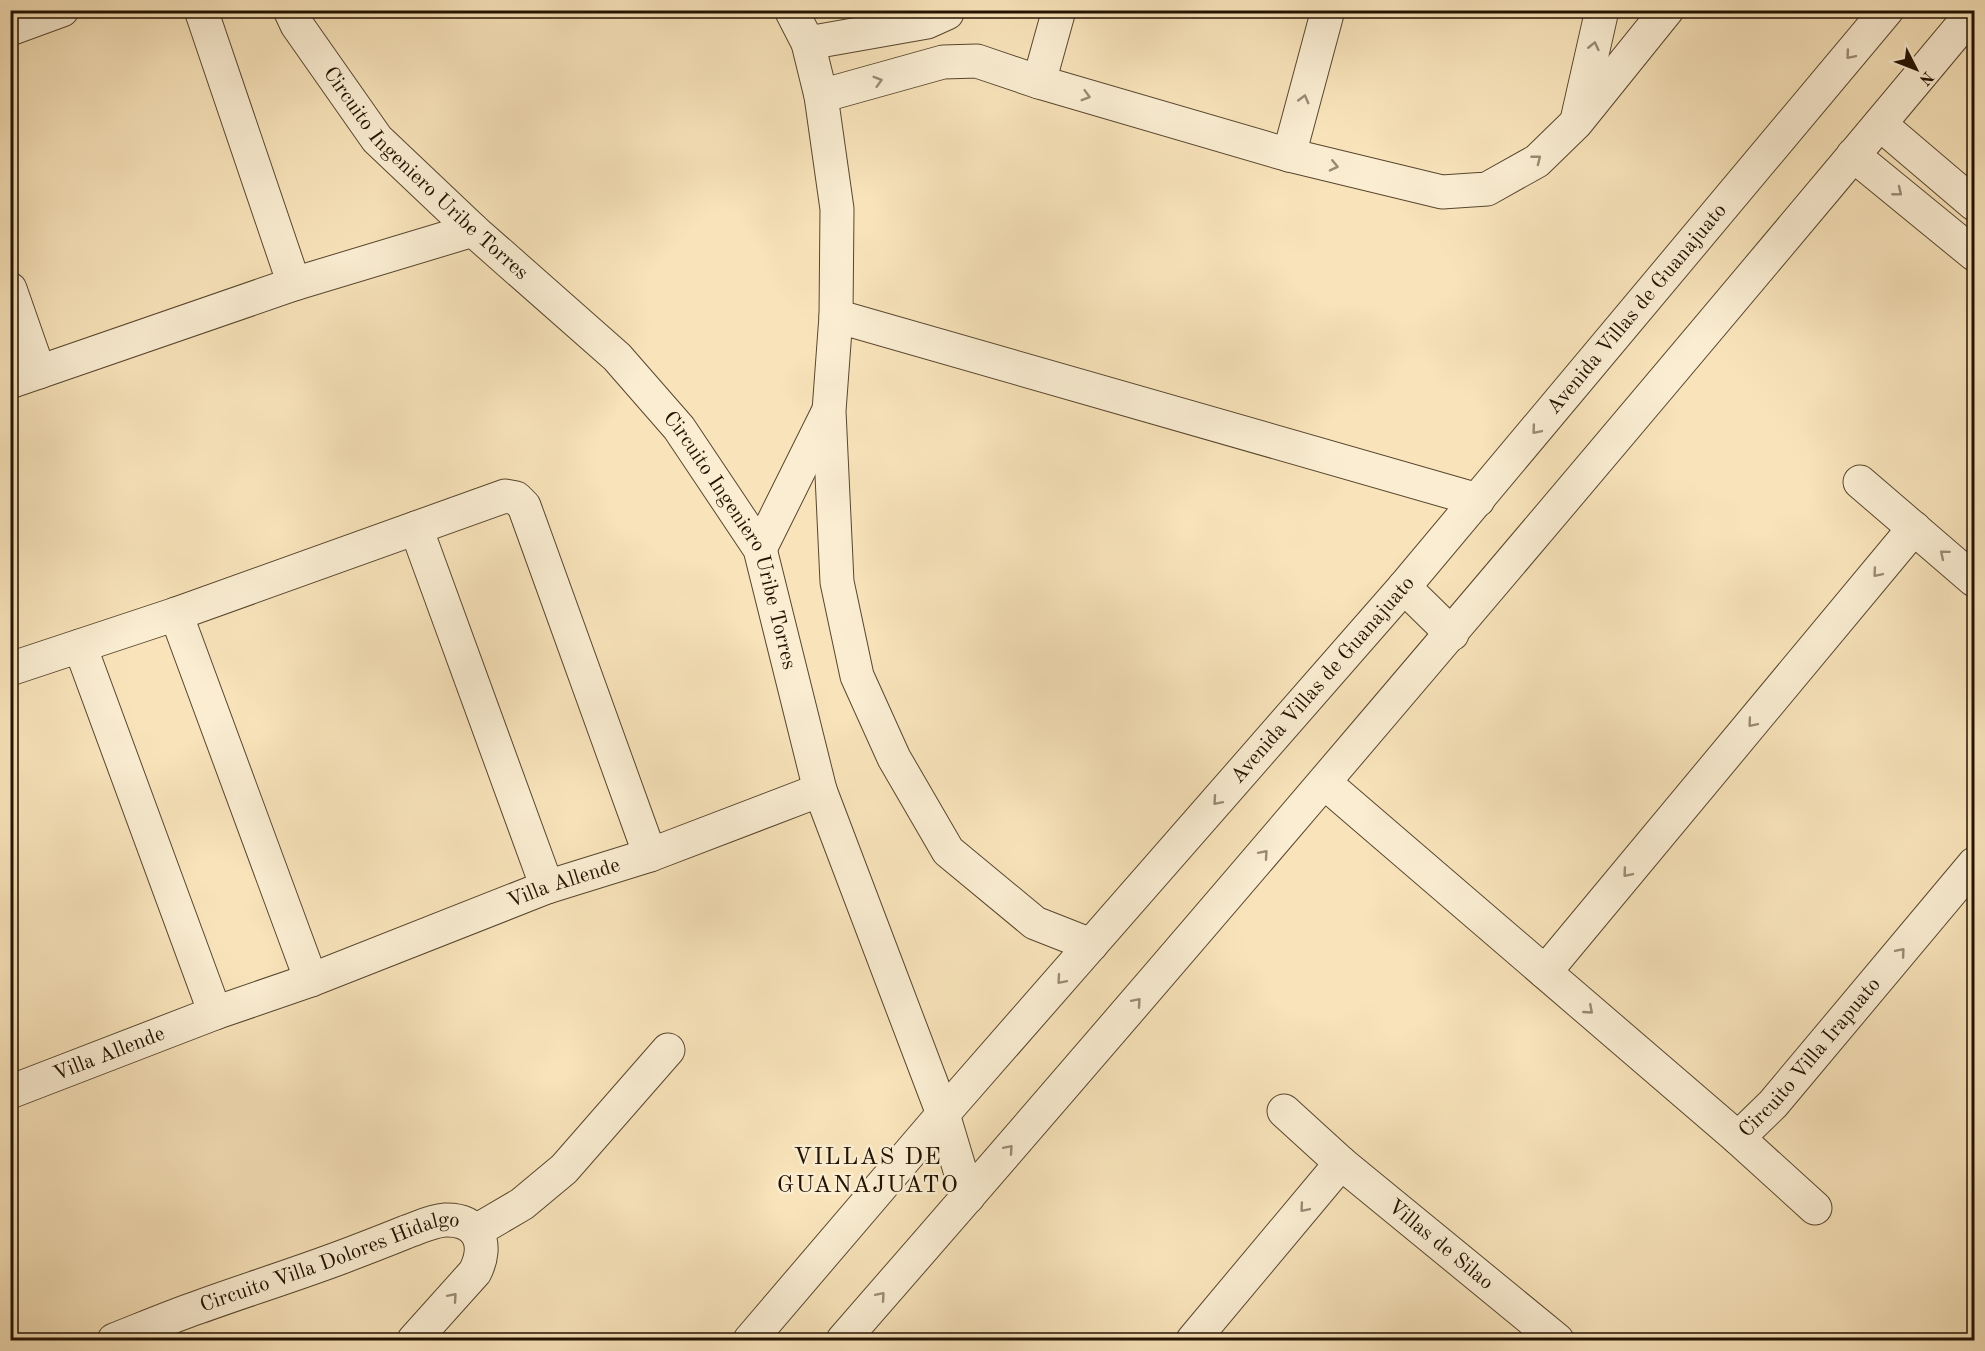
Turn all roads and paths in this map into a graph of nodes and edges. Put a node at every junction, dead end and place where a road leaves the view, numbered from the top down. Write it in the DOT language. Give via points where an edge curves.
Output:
graph roads {
  1 [pos="62,10"];
  2 [pos="201,10"];
  3 [pos="290,10"];
  4 [pos="791,10"];
  5 [pos="948,10"];
  6 [pos="1059,10"];
  7 [pos="1328,10"];
  8 [pos="1602,10"];
  9 [pos="1666,10"];
  10 [pos="1887,10"];
  11 [pos="1974,11"];
  12 [pos="10,29"];
  13 [pos="808,43"];
  14 [pos="1039,82"];
  15 [pos="821,96"];
  16 [pos="1576,123"];
  17 [pos="1880,124"];
  18 [pos="1289,155"];
  19 [pos="1853,155"];
  20 [pos="1974,204"];
  21 [pos="473,230"];
  22 [pos="1974,254"];
  23 [pos="294,284"];
  24 [pos="10,290"];
  25 [pos="836,316"];
  26 [pos="25,377"];
  27 [pos="829,411"];
  28 [pos="1860,482"];
  29 [pos="1478,500"];
  30 [pos="416,528"];
  31 [pos="1914,528"];
  32 [pos="760,549"];
  33 [pos="1974,580"];
  34 [pos="1404,587"];
  35 [pos="176,614"];
  36 [pos="1452,634"];
  37 [pos="80,646"];
  38 [pos="10,669"];
  39 [pos="1324,783"];
  40 [pos="820,790"];
  41 [pos="650,855"];
  42 [pos="1974,864"];
  43 [pos="547,887"];
  44 [pos="1091,945"];
  45 [pos="1545,972"];
  46 [pos="310,980"];
  47 [pos="215,1013"];
  48 [pos="668,1050"];
  49 [pos="10,1092"];
  50 [pos="1284,1112"];
  51 [pos="943,1114"];
  52 [pos="1738,1138"];
  53 [pos="1341,1163"];
  54 [pos="968,1197"];
  55 [pos="1815,1208"];
  56 [pos="476,1232"];
  57 [pos="1541,1336"];
  58 [pos="114,1341"];
  59 [pos="414,1341"];
  60 [pos="750,1341"];
  61 [pos="843,1341"];
  62 [pos="1193,1341"];
  1 -- 12 [label="street"];
  2 -- 23 [label="street"];
  3 -- 21 [label="street, Circuito Ingeniero Uribe Torres" via="376,139"];
  4 -- 13 [label="street"];
  5 -- 13 [label="street" via="927,22"];
  6 -- 14 [label="street"];
  18 -- 7 [label="street, one-way"];
  16 -- 8 [label="street, one-way"];
  9 -- 16 [label="street"];
  10 -- 29 [label="street, Avenida Villas de Guanajuato, one-way"];
  11 -- 17 [label="street"];
  13 -- 15 [label="street"];
  15 -- 14 [label="street, one-way" via="943,62 977,62"];
  14 -- 18 [label="street, one-way"];
  15 -- 25 [label="street" via="837,209"];
  18 -- 16 [label="street, one-way" via="1442,192 1487,189 1537,161"];
  17 -- 19 [label="street"];
  17 -- 20 [label="street"];
  19 -- 22 [label="street, one-way"];
  19 -- 36 [label="street"];
  21 -- 23 [label="street"];
  21 -- 32 [label="street, Circuito Ingeniero Uribe Torres" via="617,357 680,428"];
  23 -- 26 [label="street"];
  24 -- 26 [label="street"];
  25 -- 27 [label="street"];
  25 -- 29 [label="street"];
  27 -- 32 [label="street"];
  27 -- 44 [label="street" via="837,582 857,676 894,758 948,851 1035,923"];
  28 -- 31 [label="street"];
  29 -- 34 [label="street, Avenida Villas de Guanajuato"];
  30 -- 35 [label="street"];
  30 -- 41 [label="street" via="505,496 516,498 524,506"];
  30 -- 43 [label="street"];
  33 -- 31 [label="street, one-way"];
  31 -- 45 [label="street, one-way"];
  32 -- 40 [label="street, Circuito Ingeniero Uribe Torres"];
  34 -- 36 [label="street"];
  34 -- 44 [label="street, Avenida Villas de Guanajuato, one-way"];
  35 -- 37 [label="street"];
  35 -- 46 [label="street"];
  36 -- 39 [label="street"];
  37 -- 38 [label="street"];
  37 -- 47 [label="street"];
  39 -- 45 [label="street, Circuito Villa Irapuato"];
  54 -- 39 [label="street, one-way"];
  40 -- 41 [label="street, Villa Allende"];
  40 -- 51 [label="street, Circuito Ingeniero Uribe Torres"];
  41 -- 43 [label="street, Villa Allende"];
  52 -- 42 [label="street, Circuito Villa Irapuato, one-way" via="1773,1104"];
  43 -- 46 [label="street, Villa Allende"];
  44 -- 51 [label="street, Avenida Villas de Guanajuato, one-way"];
  45 -- 52 [label="street, Circuito Villa Irapuato, one-way"];
  46 -- 47 [label="street, Villa Allende"];
  47 -- 49 [label="street, Villa Allende"];
  48 -- 56 [label="street, Circuito Villa Dolores Hidalgo" via="564,1169 522,1204"];
  50 -- 53 [label="street, Villas de Silao"];
  51 -- 54 [label="street, Circuito Ingeniero Uribe Torres"];
  51 -- 60 [label="street, Avenida Villas de Guanajuato"];
  52 -- 55 [label="street"];
  53 -- 57 [label="street, Villas de Silao"];
  53 -- 62 [label="street, one-way"];
  61 -- 54 [label="street, one-way"];
  56 -- 58 [label="street, Circuito Villa Dolores Hidalgo" via="457,1221 433,1222"];
  59 -- 56 [label="street, Circuito Villa Dolores Hidalgo, one-way" via="475,1272 483,1250"];
}
